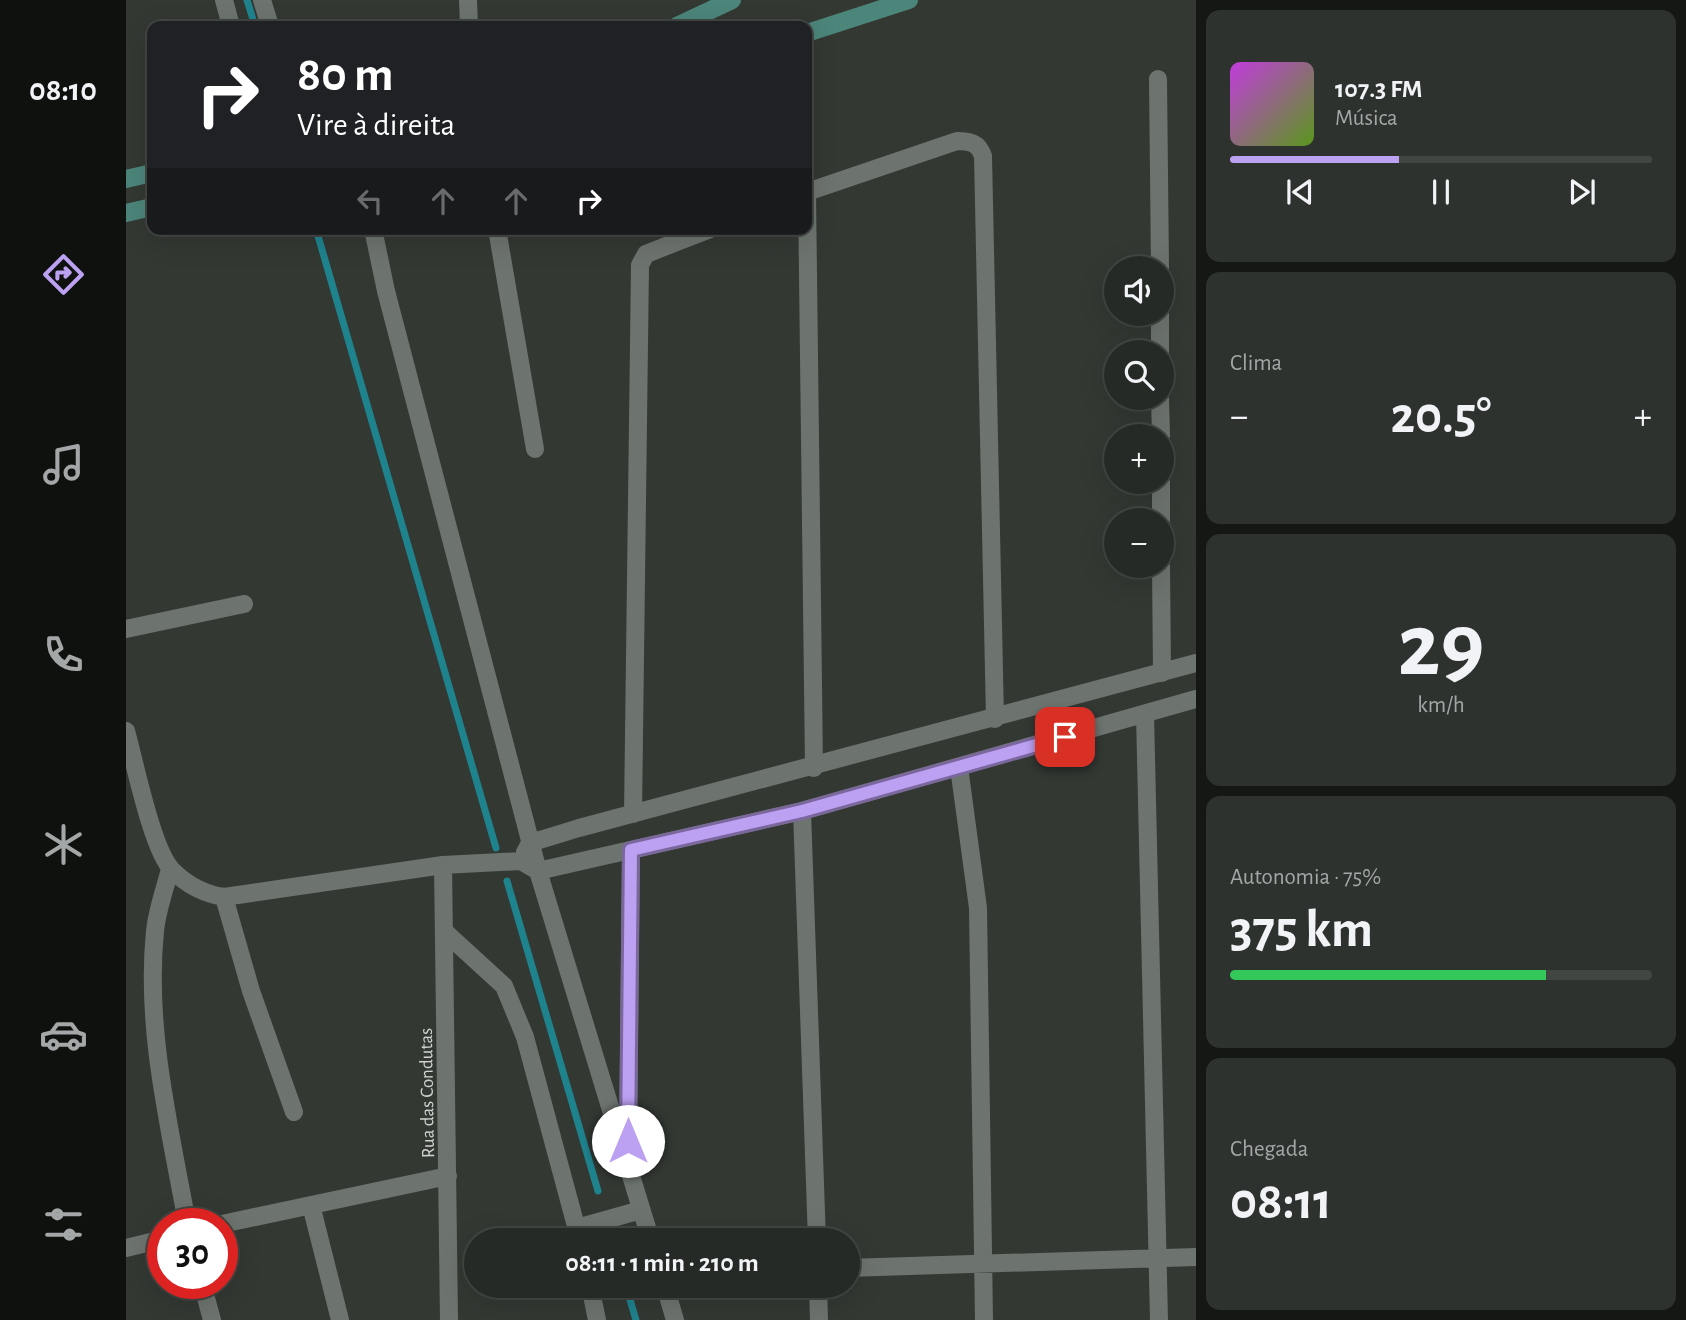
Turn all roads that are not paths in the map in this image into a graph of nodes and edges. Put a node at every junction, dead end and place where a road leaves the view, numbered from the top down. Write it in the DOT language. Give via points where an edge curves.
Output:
graph roads {
  1 [pos="224,0"];
  2 [pos="262,0"];
  3 [pos="468,0"];
  4 [pos="732,0"];
  5 [pos="909,0"];
  6 [pos="230,21"];
  7 [pos="268,21"];
  8 [pos="469,21"];
  9 [pos="688,21"];
  10 [pos="812,31"];
  11 [pos="1158,79"];
  12 [pos="147,174"];
  13 [pos="126,179"];
  14 [pos="812,190"];
  15 [pos="147,208"];
  16 [pos="126,213"];
  17 [pos="374,235"];
  18 [pos="498,235"];
  19 [pos="695,235"];
  20 [pos="808,235"];
  21 [pos="1160,256"];
  22 [pos="535,449"];
  23 [pos="1161,578"];
  24 [pos="244,604"];
  25 [pos="126,629"];
  26 [pos="1196,663"];
  27 [pos="1162,673"];
  28 [pos="1196,699"];
  29 [pos="1145,714"];
  30 [pos="995,719"];
  31 [pos="126,731"];
  32 [pos="959,767"];
  33 [pos="814,768"];
  34 [pos="802,811"];
  35 [pos="633,814"];
  36 [pos="530,843"];
  37 [pos="631,850"];
  38 [pos="521,861"];
  39 [pos="443,864"];
  40 [pos="170,869"];
  41 [pos="538,872"];
  42 [pos="224,897"];
  43 [pos="445,932"];
  44 [pos="294,1112"];
  45 [pos="628,1168"];
  46 [pos="448,1176"];
  47 [pos="311,1205"];
  48 [pos="184,1208"];
  49 [pos="642,1210"];
  50 [pos="238,1221"];
  51 [pos="576,1228"];
  52 [pos="594,1228"];
  53 [pos="647,1228"];
  54 [pos="817,1228"];
  55 [pos="147,1243"];
  56 [pos="126,1248"];
  57 [pos="1196,1257"];
  58 [pos="1157,1258"];
  59 [pos="982,1263"];
  60 [pos="860,1268"];
  61 [pos="592,1298"];
  62 [pos="669,1298"];
  63 [pos="818,1298"];
  64 [pos="206,1299"];
  65 [pos="212,1320"];
  66 [pos="340,1320"];
  67 [pos="449,1320"];
  68 [pos="597,1320"];
  69 [pos="675,1320"];
  70 [pos="818,1320"];
  71 [pos="985,1320"];
  72 [pos="1160,1320"];
  1 -- 6 [label="street"];
  2 -- 7 [label="street"];
  3 -- 8 [label="street"];
  4 -- 9 [label="main road"];
  5 -- 10 [label="main road"];
  11 -- 21 [label="street"];
  12 -- 13 [label="main road"];
  14 -- 30 [label="street" via="957,141 980,147"];
  15 -- 16 [label="main road"];
  17 -- 36 [label="street"];
  18 -- 22 [label="street"];
  19 -- 35 [label="street" via="646,254 640,265"];
  20 -- 33 [label="street"];
  23 -- 27 [label="street"];
  24 -- 25 [label="street"];
  26 -- 27 [label="street"];
  27 -- 30 [label="street"];
  28 -- 29 [label="street"];
  29 -- 32 [label="street"];
  29 -- 58 [label="street"];
  30 -- 33 [label="street"];
  31 -- 40 [label="street"];
  32 -- 34 [label="street"];
  32 -- 59 [label="street" via="978,908"];
  33 -- 35 [label="street"];
  34 -- 37 [label="street"];
  34 -- 54 [label="street"];
  35 -- 36 [label="street"];
  36 -- 38 [label="street"];
  36 -- 41 [label="street"];
  37 -- 41 [label="street"];
  37 -- 45 [label="street"];
  38 -- 39 [label="street"];
  38 -- 41 [label="street"];
  39 -- 42 [label="street"];
  39 -- 43 [label="street, Rua das Condutas"];
  40 -- 42 [label="street" via="205,894"];
  40 -- 48 [label="street" via="155,929 153,990"];
  41 -- 45 [label="street"];
  42 -- 44 [label="street" via="251,992"];
  43 -- 46 [label="street, Rua das Condutas"];
  43 -- 51 [label="street" via="504,986 524,1037"];
  45 -- 49 [label="street"];
  46 -- 47 [label="street"];
  46 -- 67 [label="street, Rua das Condutas"];
  47 -- 50 [label="street"];
  47 -- 66 [label="street"];
  49 -- 52 [label="street"];
  49 -- 53 [label="street"];
  55 -- 56 [label="street"];
  57 -- 58 [label="street"];
  58 -- 59 [label="street"];
  58 -- 72 [label="street"];
  59 -- 60 [label="street"];
  59 -- 71 [label="street"];
  61 -- 68 [label="street"];
  62 -- 69 [label="street"];
  63 -- 70 [label="street"];
  64 -- 65 [label="street"];
}
